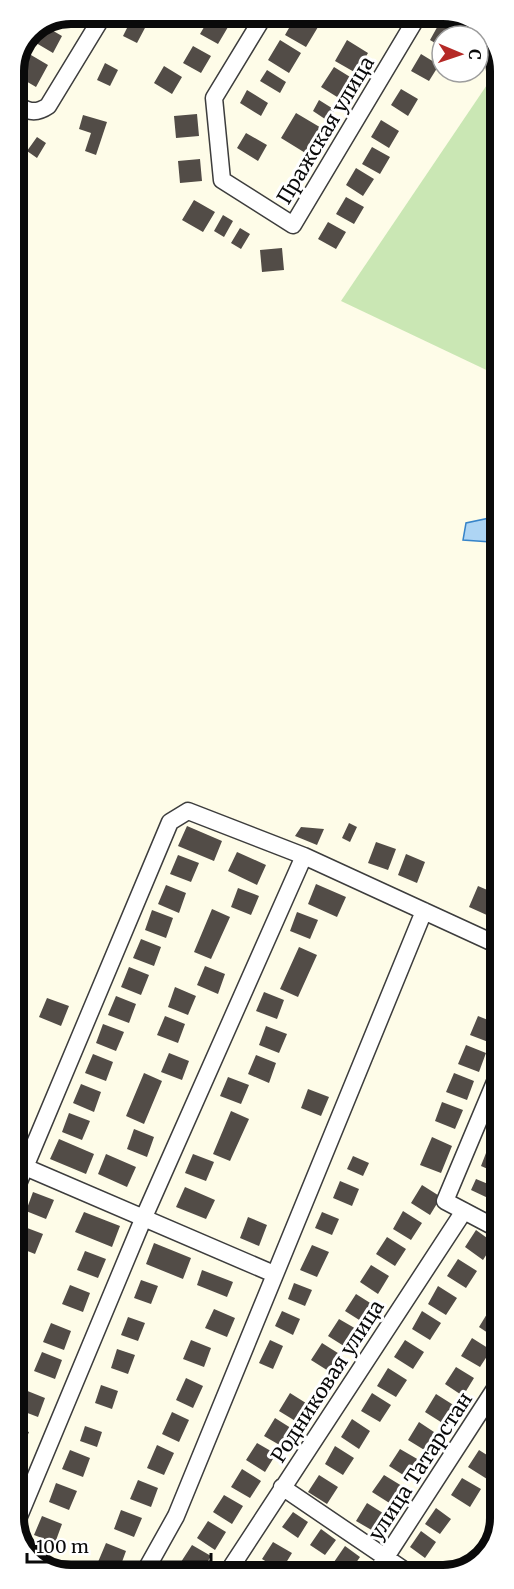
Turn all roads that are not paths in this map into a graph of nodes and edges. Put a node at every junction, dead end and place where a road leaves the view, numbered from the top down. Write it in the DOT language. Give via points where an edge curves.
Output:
graph roads {
  1 [pos="98,24"];
  2 [pos="259,24"];
  3 [pos="413,24"];
  4 [pos="24,108"];
  5 [pos="304,856"];
  6 [pos="424,911"];
  7 [pos="490,941"];
  8 [pos="490,1094"];
  9 [pos="25,1167"];
  10 [pos="464,1211"];
  11 [pos="144,1217"];
  12 [pos="490,1225"];
  13 [pos="274,1274"];
  14 [pos="490,1396"];
  15 [pos="282,1487"];
  16 [pos="24,1504"];
  17 [pos="385,1558"];
  18 [pos="149,1565"];
  19 [pos="232,1565"];
  20 [pos="381,1565"];
  21 [pos="396,1565"];
  1 -- 4 [label="street" via="48,106 31,112"];
  2 -- 3 [label="street, Пражская улица" via="214,98 222,180 293,225"];
  5 -- 6 [label="street"];
  5 -- 9 [label="street" via="188,810 170,822"];
  5 -- 11 [label="street"];
  6 -- 7 [label="street"];
  6 -- 13 [label="street"];
  8 -- 10 [label="street" via="445,1201"];
  9 -- 11 [label="street"];
  10 -- 12 [label="street"];
  10 -- 15 [label="street, Родниковая улица"];
  11 -- 13 [label="street"];
  11 -- 16 [label="street"];
  13 -- 18 [label="street" via="176,1516"];
  14 -- 17 [label="street, улица Татарстан"];
  15 -- 17 [label="street"];
  15 -- 19 [label="street, Родниковая улица"];
  17 -- 20 [label="street, улица Татарстан"];
  17 -- 21 [label="street"];
}
